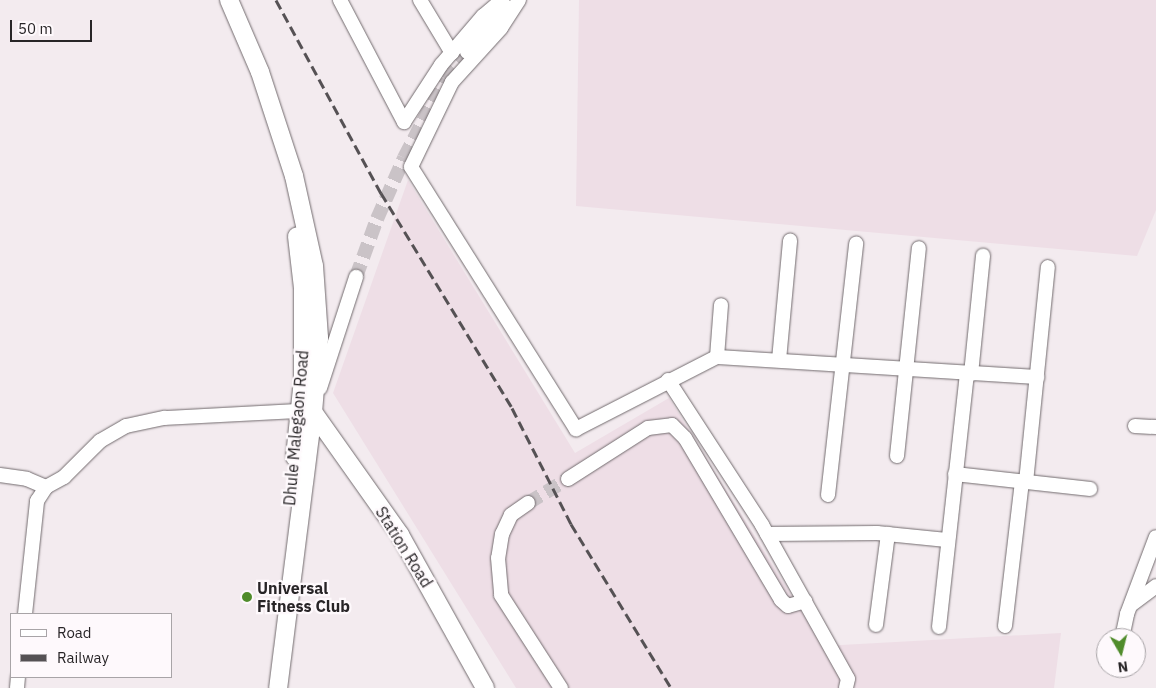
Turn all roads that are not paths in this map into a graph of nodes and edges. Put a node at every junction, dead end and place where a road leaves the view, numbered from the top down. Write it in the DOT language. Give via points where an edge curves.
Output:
graph roads {
  1 [pos="217,0"];
  2 [pos="229,0"];
  3 [pos="340,0"];
  4 [pos="420,0"];
  5 [pos="502,0"];
  6 [pos="511,0"];
  7 [pos="519,0"];
  8 [pos="467,52"];
  9 [pos="452,53"];
  10 [pos="790,241"];
  11 [pos="856,244"];
  12 [pos="919,248"];
  13 [pos="983,256"];
  14 [pos="1048,267"];
  15 [pos="356,277"];
  16 [pos="721,305"];
  17 [pos="717,356"];
  18 [pos="779,360"];
  19 [pos="842,364"];
  20 [pos="905,369"];
  21 [pos="969,374"];
  22 [pos="1037,377"];
  23 [pos="668,380"];
  24 [pos="306,412"];
  25 [pos="1135,426"];
  26 [pos="1156,427"];
  27 [pos="897,456"];
  28 [pos="955,474"];
  29 [pos="0,475"];
  30 [pos="568,479"];
  31 [pos="1024,481"];
  32 [pos="46,487"];
  33 [pos="1090,488"];
  34 [pos="828,495"];
  35 [pos="528,502"];
  36 [pos="767,534"];
  37 [pos="888,534"];
  38 [pos="1156,537"];
  39 [pos="947,540"];
  40 [pos="1156,586"];
  41 [pos="805,602"];
  42 [pos="1130,606"];
  43 [pos="25,613"];
  44 [pos="876,625"];
  45 [pos="1005,626"];
  46 [pos="939,627"];
  47 [pos="1124,628"];
  48 [pos="268,688"];
  49 [pos="278,688"];
  50 [pos="485,688"];
  51 [pos="561,688"];
  52 [pos="846,688"];
  1 -- 24 [label="main road, Dhule Malegaon Road" via="274,147 300,248"];
  2 -- 24 [label="main road, Dhule Malegaon Road" via="260,72 294,176 314,266 319,338"];
  3 -- 9 [label="street" via="404,122"];
  4 -- 9 [label="street"];
  5 -- 9 [label="street" via="483,16"];
  6 -- 8 [label="street"];
  7 -- 23 [label="street" via="501,28 452,82 411,167 576,429"];
  10 -- 18 [label="street"];
  11 -- 19 [label="street"];
  12 -- 20 [label="street"];
  13 -- 21 [label="street"];
  14 -- 22 [label="street"];
  15 -- 24 [label="street"];
  16 -- 17 [label="street"];
  17 -- 18 [label="street"];
  17 -- 23 [label="street"];
  18 -- 19 [label="street"];
  19 -- 20 [label="street"];
  19 -- 34 [label="street"];
  20 -- 21 [label="street"];
  20 -- 27 [label="street"];
  21 -- 22 [label="street"];
  21 -- 28 [label="street"];
  22 -- 31 [label="street"];
  23 -- 36 [label="street"];
  24 -- 32 [label="street" via="165,418 126,426 100,441 64,477"];
  24 -- 48 [label="main road, Dhule Malegaon Road"];
  24 -- 49 [label="main road"];
  24 -- 50 [label="main road, Station Road" via="400,535"];
  25 -- 26 [label="street"];
  28 -- 31 [label="street"];
  28 -- 39 [label="street"];
  29 -- 32 [label="street" via="27,479"];
  30 -- 41 [label="street" via="648,428 672,425 685,438 781,600 788,606"];
  31 -- 33 [label="street"];
  31 -- 45 [label="street"];
  32 -- 43 [label="street" via="37,502"];
  35 -- 51 [label="street" via="510,515 502,534 498,558 501,595"];
  36 -- 37 [label="street"];
  36 -- 41 [label="street"];
  37 -- 39 [label="street"];
  37 -- 44 [label="street"];
  38 -- 42 [label="street"];
  39 -- 46 [label="street"];
  40 -- 42 [label="street"];
  41 -- 52 [label="street" via="848,679"];
  42 -- 47 [label="street"];
}
